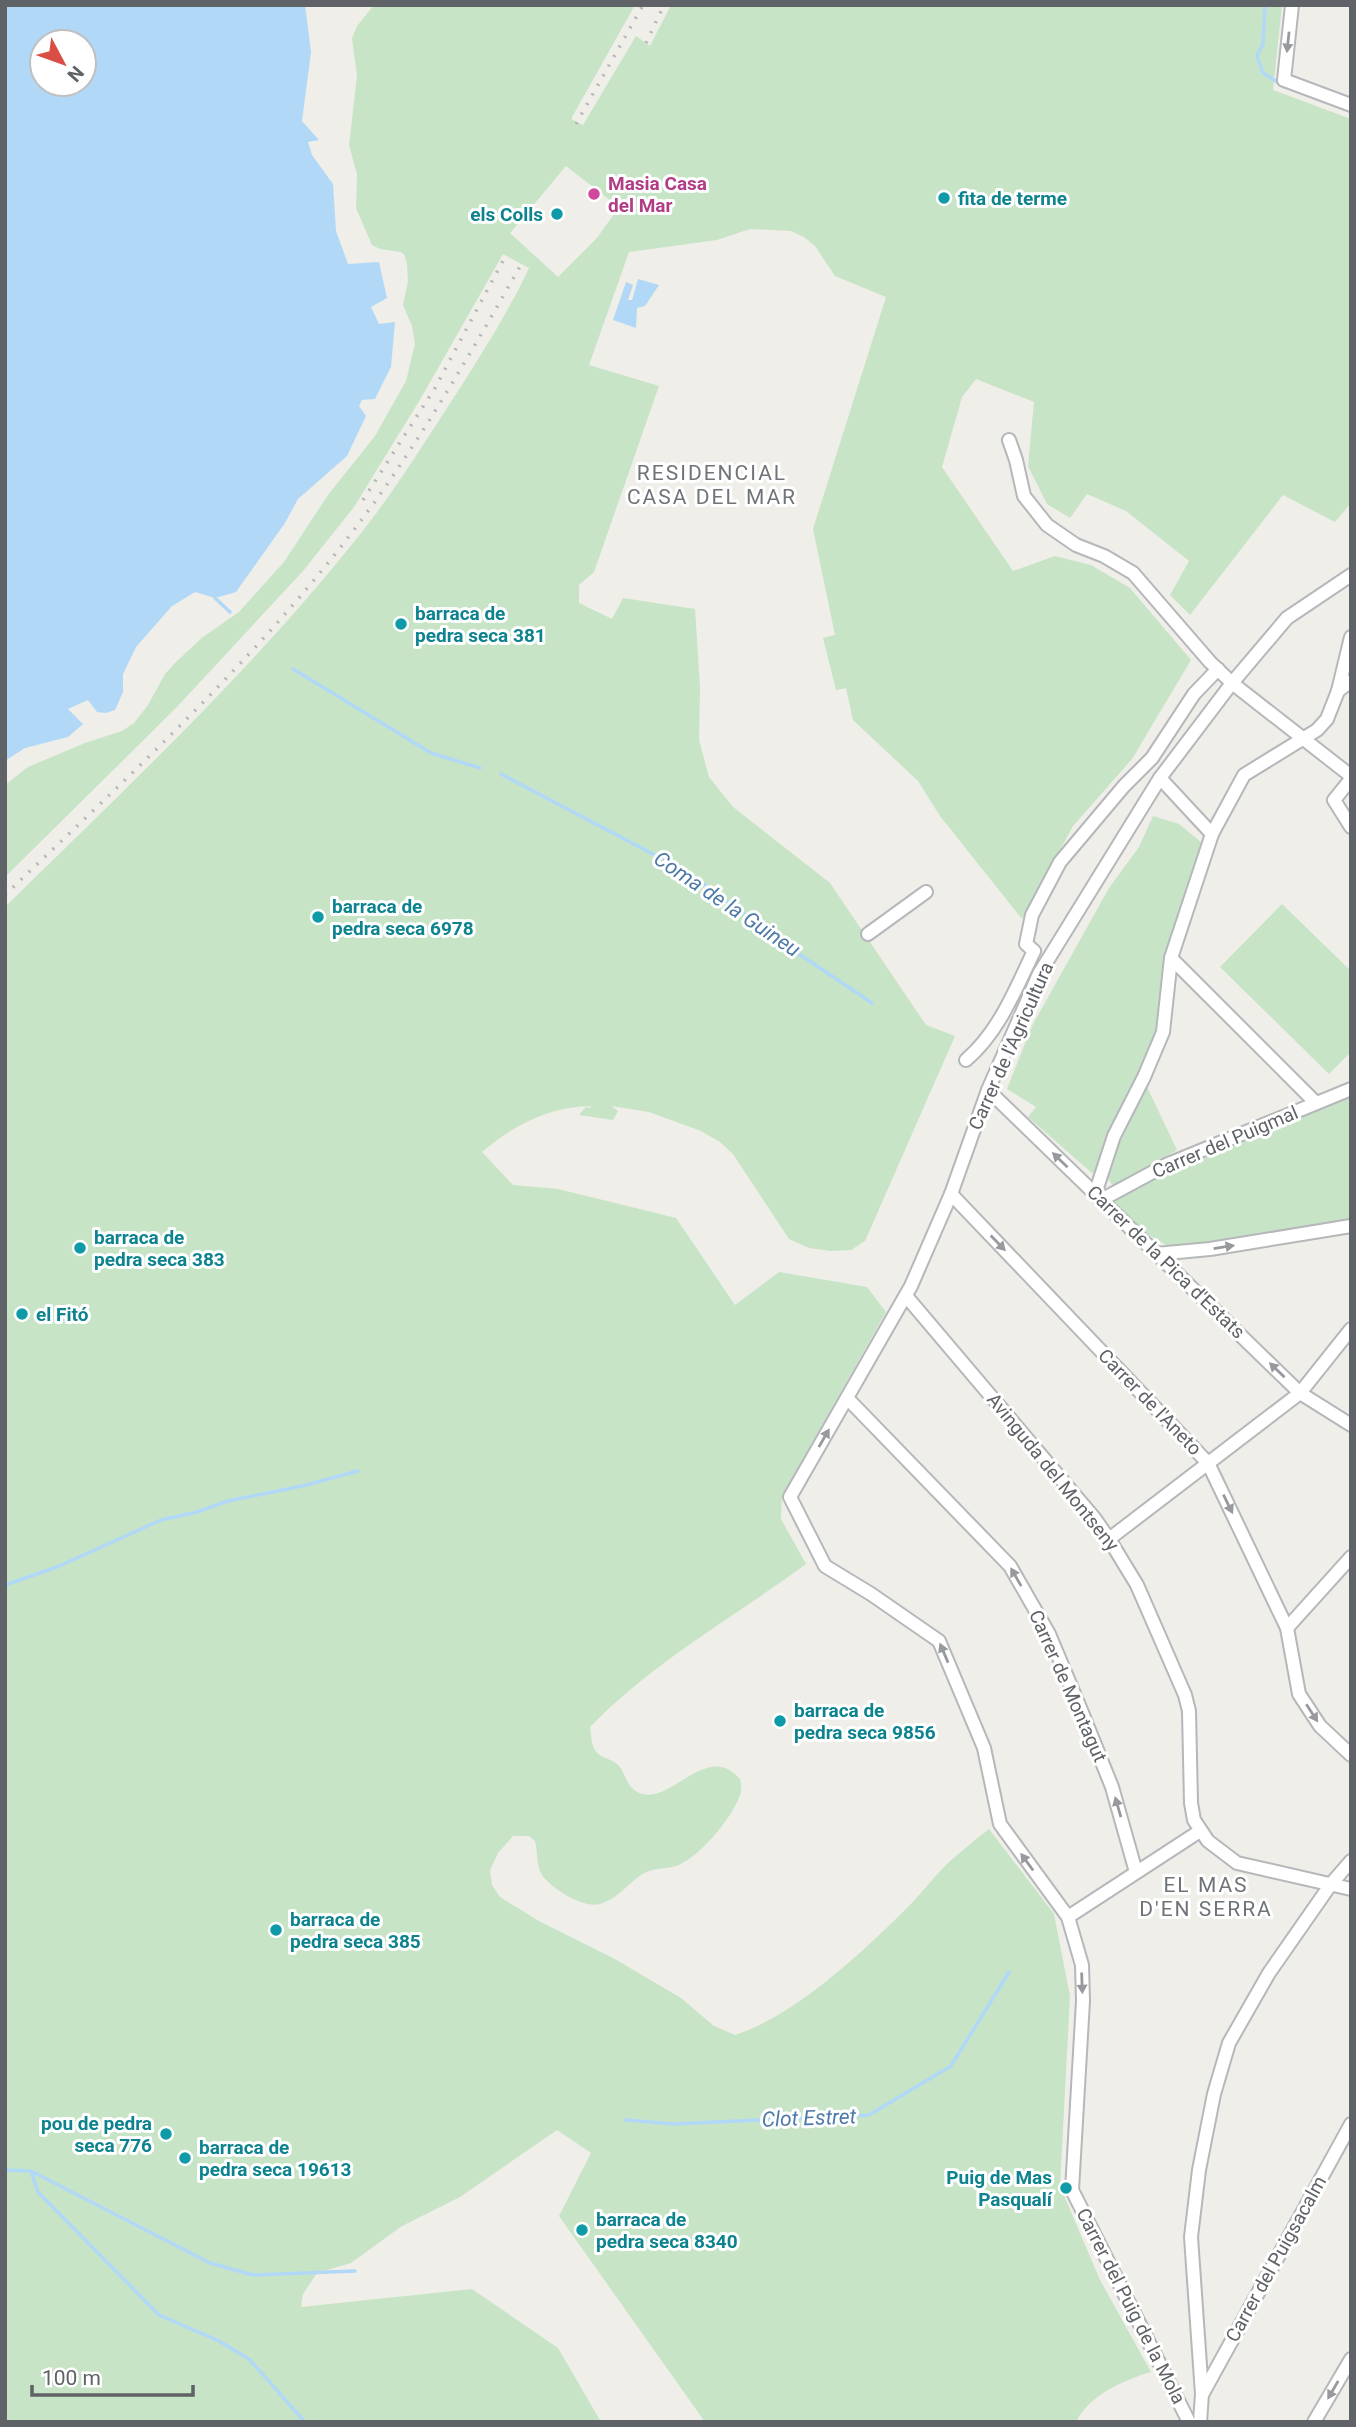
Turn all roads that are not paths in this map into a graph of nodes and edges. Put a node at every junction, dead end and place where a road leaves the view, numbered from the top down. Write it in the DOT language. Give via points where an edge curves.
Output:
graph roads {
  1 [pos="1292,5"];
  2 [pos="1351,105"];
  3 [pos="1009,440"];
  4 [pos="1351,575"];
  5 [pos="1351,637"];
  6 [pos="1218,669"];
  7 [pos="1351,681"];
  8 [pos="1232,683"];
  9 [pos="1338,691"];
  10 [pos="1305,739"];
  11 [pos="1160,778"];
  12 [pos="1351,778"];
  13 [pos="1351,827"];
  14 [pos="1212,834"];
  15 [pos="926,892"];
  16 [pos="868,934"];
  17 [pos="1171,958"];
  18 [pos="966,1060"];
  19 [pos="1351,1089"];
  20 [pos="988,1090"];
  21 [pos="1316,1103"];
  22 [pos="951,1194"];
  23 [pos="1098,1197"];
  24 [pos="1351,1226"];
  25 [pos="1156,1254"];
  26 [pos="905,1296"];
  27 [pos="1351,1329"];
  28 [pos="1300,1393"];
  29 [pos="847,1398"];
  30 [pos="1351,1425"];
  31 [pos="1208,1463"];
  32 [pos="790,1497"];
  33 [pos="1109,1539"];
  34 [pos="1351,1557"];
  35 [pos="1287,1628"];
  36 [pos="1351,1755"];
  37 [pos="1200,1831"];
  38 [pos="1351,1861"];
  39 [pos="1136,1872"];
  40 [pos="1331,1884"];
  41 [pos="1351,1889"];
  42 [pos="1068,1917"];
  43 [pos="1351,2124"];
  44 [pos="1351,2359"];
  45 [pos="1202,2394"];
  46 [pos="1189,2422"];
  47 [pos="1200,2422"];
  48 [pos="1314,2422"];
  1 -- 2 [label="street, one-way" via="1284,79"];
  3 -- 6 [label="street" via="1024,496 1047,526 1133,573"];
  4 -- 8 [label="street, Carrer de l'Agricultura" via="1287,618"];
  5 -- 9 [label="street"];
  6 -- 8 [label="street"];
  6 -- 18 [label="street" via="1194,694 1152,758 1060,862 1032,915 1026,944 1034,951 1005,1011 981,1047"];
  7 -- 9 [label="street"];
  8 -- 10 [label="street"];
  8 -- 11 [label="street, Carrer de l'Agricultura"];
  9 -- 10 [label="street" via="1327,719"];
  10 -- 12 [label="street"];
  10 -- 14 [label="street" via="1244,775"];
  11 -- 14 [label="street"];
  11 -- 20 [label="street, Carrer de l'Agricultura" via="1039,974"];
  12 -- 13 [label="street" via="1334,800"];
  14 -- 17 [label="street"];
  15 -- 16 [label="street"];
  17 -- 21 [label="street"];
  17 -- 23 [label="street" via="1163,1032 1114,1136"];
  19 -- 21 [label="street, Carrer del Puigmal"];
  20 -- 22 [label="street, Carrer de l'Agricultura"];
  23 -- 20 [label="street, Carrer de la Pica d'Estats, one-way"];
  21 -- 23 [label="street, Carrer del Puigmal"];
  22 -- 26 [label="street, Carrer de l'Agricultura"];
  22 -- 31 [label="street, Carrer de l'Aneto, one-way"];
  23 -- 25 [label="street, Carrer de la Pica d'Estats"];
  25 -- 24 [label="street, one-way"];
  28 -- 25 [label="street, Carrer de la Pica d'Estats, one-way"];
  26 -- 29 [label="street, Carrer de l'Agricultura"];
  26 -- 33 [label="street, Avinguda del Montseny"];
  27 -- 28 [label="street"];
  28 -- 30 [label="street, Carrer de la Pica d'Estats"];
  28 -- 31 [label="street"];
  32 -- 29 [label="street, Carrer de l'Agricultura, one-way"];
  39 -- 29 [label="street, Carrer de Montagut, one-way" via="1112,1787 1075,1697 1049,1634 1010,1566"];
  31 -- 33 [label="street"];
  31 -- 35 [label="street, Carrer de l'Aneto, one-way"];
  42 -- 32 [label="street, Carrer del Puig de la Mola, one-way" via="1000,1824 984,1748 939,1641 825,1566"];
  33 -- 37 [label="street, Avinguda del Montseny" via="1137,1586 1185,1695 1191,1803"];
  34 -- 35 [label="street"];
  35 -- 36 [label="street, Carrer de l'Aneto, one-way" via="1299,1694 1320,1726"];
  37 -- 39 [label="street"];
  37 -- 40 [label="street, Avinguda del Montseny" via="1237,1863"];
  38 -- 40 [label="street"];
  39 -- 42 [label="street"];
  40 -- 41 [label="street, Avinguda del Montseny"];
  40 -- 45 [label="street" via="1269,1973 1229,2043 1213,2094 1191,2236"];
  42 -- 46 [label="street, Carrer del Puig de la Mola, one-way" via="1082,1965 1083,2001 1072,2190"];
  43 -- 45 [label="street, Carrer del Puigsacalm"];
  44 -- 48 [label="street, one-way"];
  45 -- 47 [label="street"];
}
